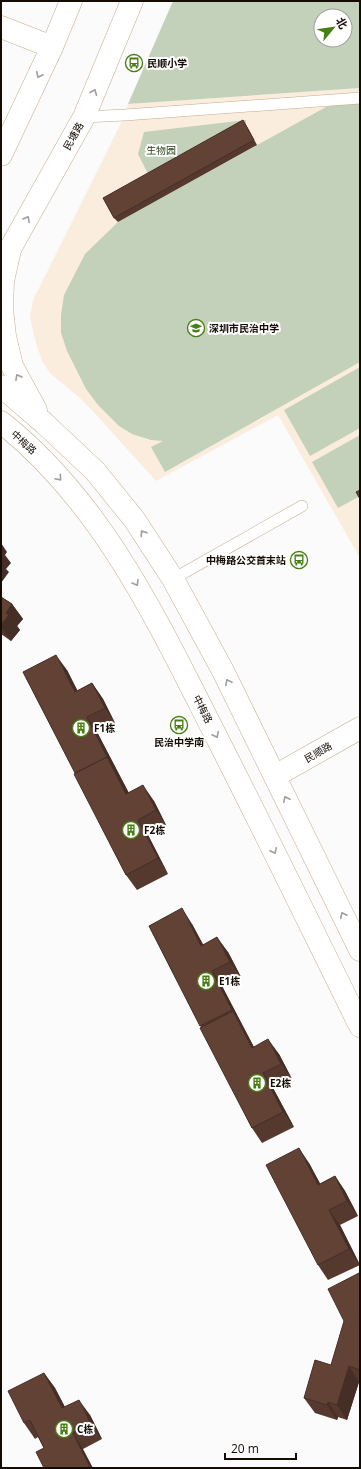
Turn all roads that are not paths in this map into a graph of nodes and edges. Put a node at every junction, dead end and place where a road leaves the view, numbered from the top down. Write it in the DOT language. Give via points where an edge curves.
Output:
graph roads {
  1 [pos="71,1"];
  2 [pos="132,1"];
  3 [pos="1,27"];
  4 [pos="52,47"];
  5 [pos="360,98"];
  6 [pos="84,117"];
  7 [pos="1,155"];
  8 [pos="11,246"];
  9 [pos="1,265"];
  10 [pos="1,386"];
  11 [pos="1,422"];
  12 [pos="44,423"];
  13 [pos="1,440"];
  14 [pos="41,458"];
  15 [pos="302,506"];
  16 [pos="173,579"];
  17 [pos="360,728"];
  18 [pos="275,776"];
  19 [pos="360,950"];
  20 [pos="360,1026"];
  1 -- 4 [label="main road"];
  6 -- 2 [label="main road, 民塘路, one-way"];
  3 -- 4 [label="main road"];
  4 -- 7 [label="main road, one-way"];
  5 -- 6 [label="lane"];
  8 -- 6 [label="main road, 民塘路, one-way"];
  8 -- 9 [label="main road, 民塘路"];
  12 -- 8 [label="main road, one-way" via="12,366 5,336 3,288"];
  10 -- 12 [label="main road"];
  11 -- 14 [label="main road, 中梅路"];
  16 -- 12 [label="main road, one-way" via="134,519 95,471"];
  13 -- 14 [label="main road"];
  14 -- 20 [label="main road, 中梅路, one-way" via="75,496 112,545 151,608"];
  15 -- 16 [label="lane"];
  18 -- 16 [label="main road, one-way" via="223,671"];
  17 -- 18 [label="main road, 民顺路"];
  19 -- 18 [label="main road, one-way"];
}
